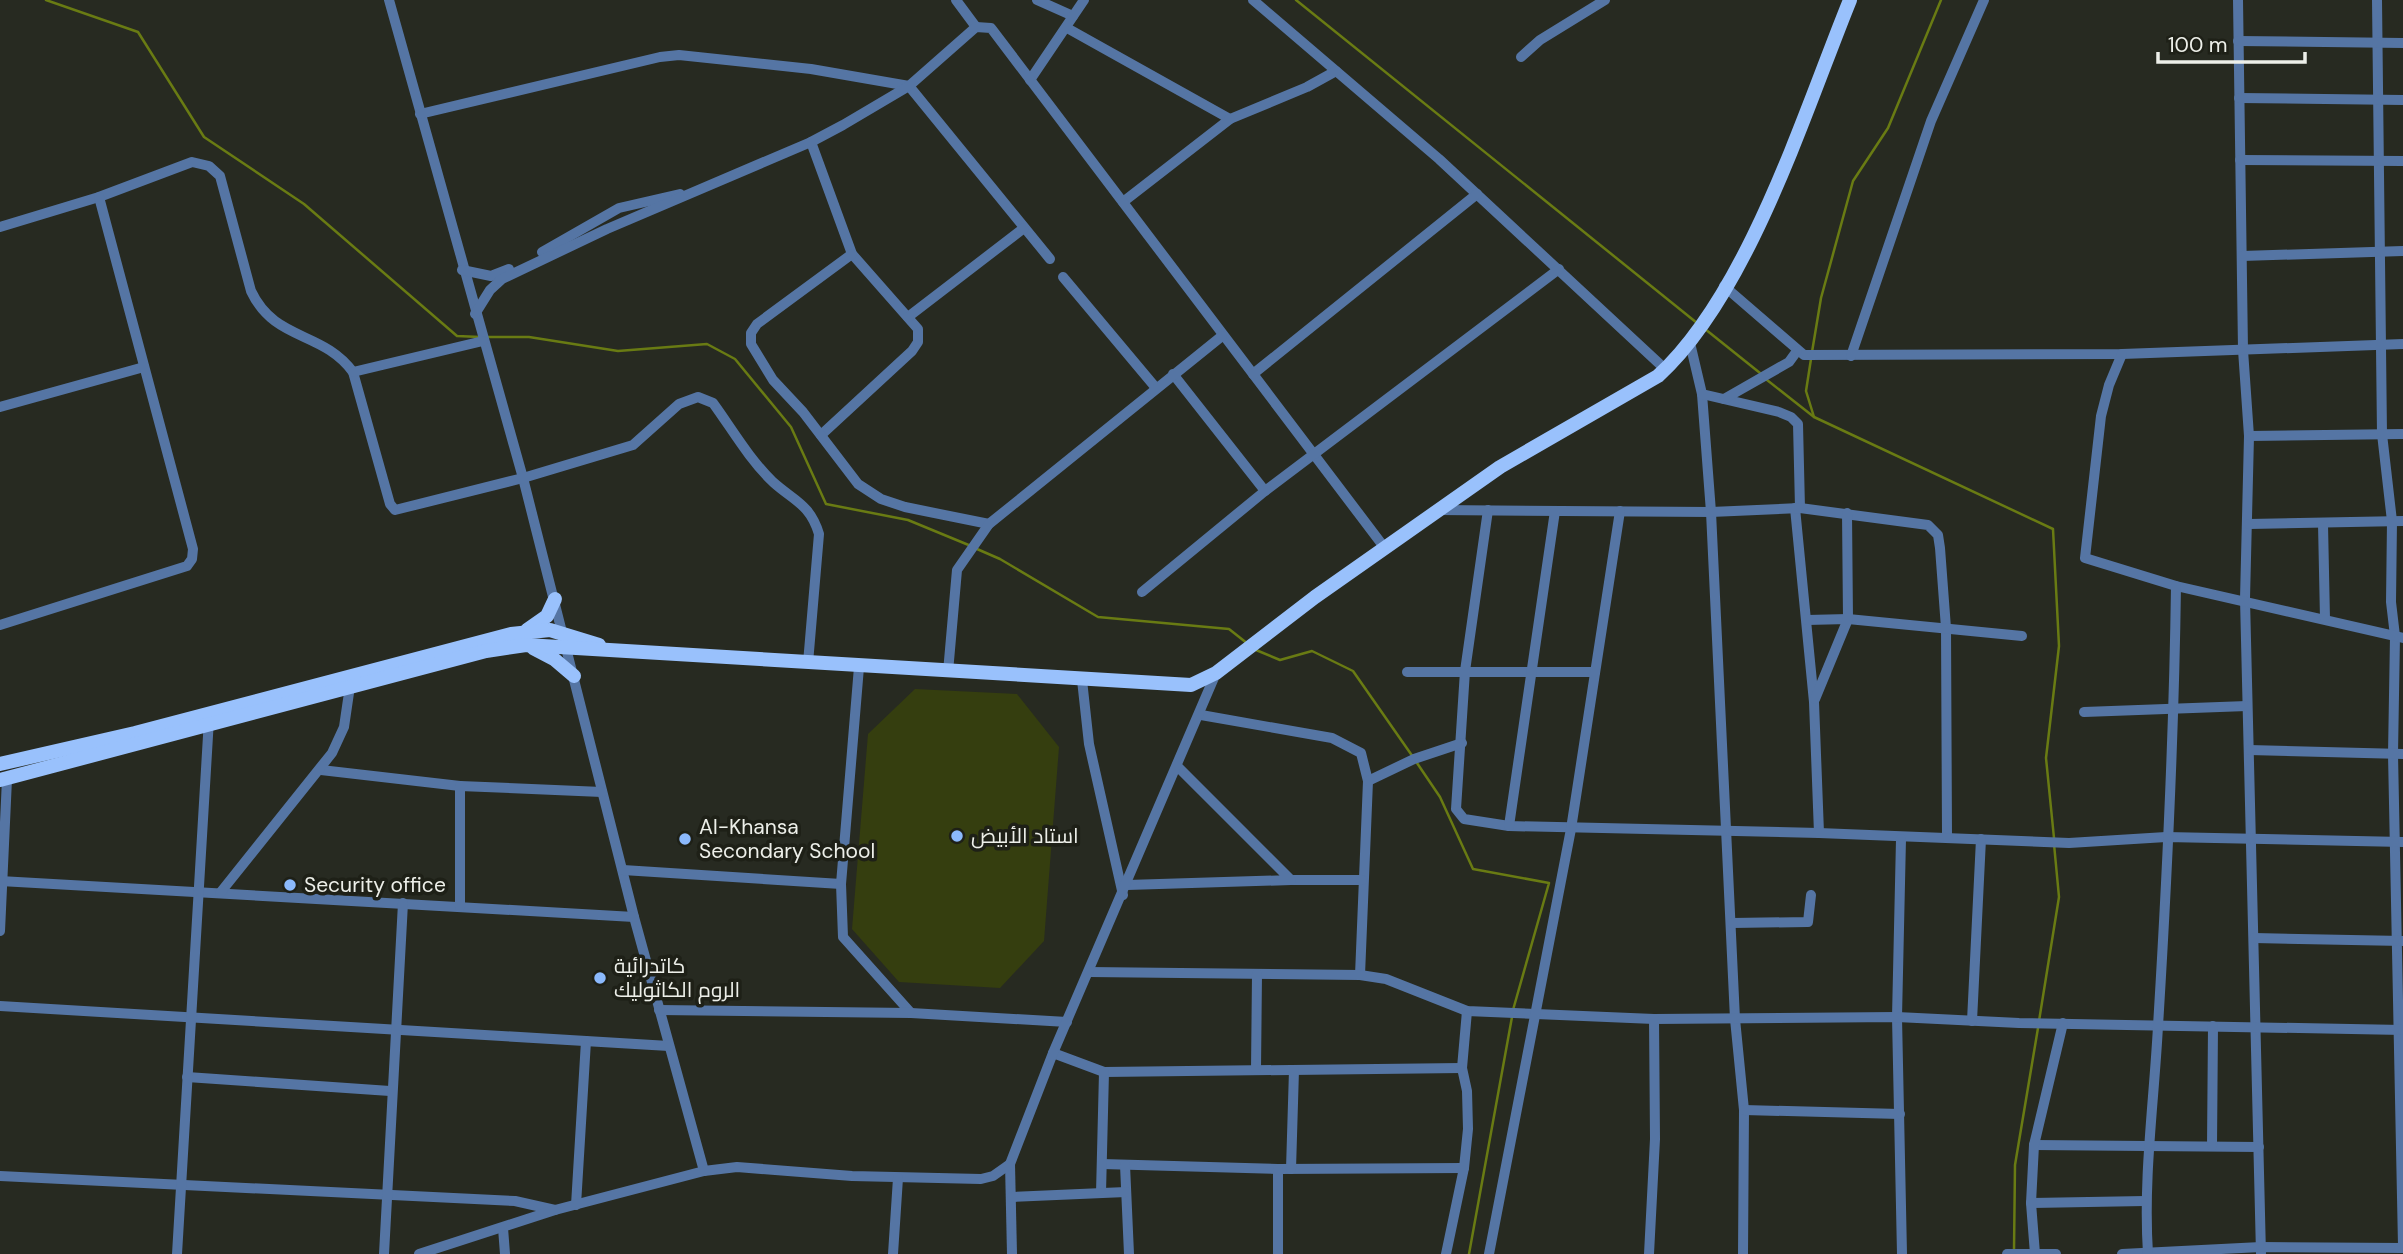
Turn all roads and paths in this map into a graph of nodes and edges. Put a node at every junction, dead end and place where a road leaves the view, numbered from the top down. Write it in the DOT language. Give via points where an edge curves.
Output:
graph roads {
  1 [pos="389,0"];
  2 [pos="1037,0"];
  3 [pos="1084,0"];
  4 [pos="1253,0"];
  5 [pos="1605,0"];
  6 [pos="1850,0"];
  7 [pos="1984,0"];
  8 [pos="2238,0"];
  9 [pos="2377,0"];
  10 [pos="962,3"];
  11 [pos="1073,16"];
  12 [pos="976,27"];
  13 [pos="1067,28"];
  14 [pos="2238,41"];
  15 [pos="2378,42"];
  16 [pos="2403,43"];
  17 [pos="1521,57"];
  18 [pos="1336,71"];
  19 [pos="1030,79"];
  20 [pos="909,86"];
  21 [pos="2239,98"];
  22 [pos="2379,99"];
  23 [pos="2403,100"];
  24 [pos="420,114"];
  25 [pos="1230,119"];
  26 [pos="811,142"];
  27 [pos="2240,160"];
  28 [pos="2381,160"];
  29 [pos="2403,161"];
  30 [pos="697,191"];
  31 [pos="1477,194"];
  32 [pos="99,197"];
  33 [pos="1123,202"];
  34 [pos="0,227"];
  35 [pos="1024,228"];
  36 [pos="2381,251"];
  37 [pos="2403,251"];
  38 [pos="852,254"];
  39 [pos="2242,256"];
  40 [pos="1050,259"];
  41 [pos="1559,269"];
  42 [pos="462,270"];
  43 [pos="1063,276"];
  44 [pos="1724,286"];
  45 [pos="474,314"];
  46 [pos="908,317"];
  47 [pos="1222,336"];
  48 [pos="1693,340"];
  49 [pos="483,341"];
  50 [pos="2382,344"];
  51 [pos="2403,344"];
  52 [pos="2243,350"];
  53 [pos="1800,353"];
  54 [pos="2122,354"];
  55 [pos="1851,356"];
  56 [pos="144,367"];
  57 [pos="1665,369"];
  58 [pos="353,372"];
  59 [pos="1173,374"];
  60 [pos="1253,374"];
  61 [pos="1156,388"];
  62 [pos="1702,394"];
  63 [pos="1724,399"];
  64 [pos="0,407"];
  65 [pos="2382,434"];
  66 [pos="2403,434"];
  67 [pos="821,435"];
  68 [pos="2249,436"];
  69 [pos="1315,456"];
  70 [pos="523,478"];
  71 [pos="1265,491"];
  72 [pos="1798,508"];
  73 [pos="1437,510"];
  74 [pos="1488,510"];
  75 [pos="1555,510"];
  76 [pos="1620,511"];
  77 [pos="1711,512"];
  78 [pos="1847,513"];
  79 [pos="2398,521"];
  80 [pos="989,524"];
  81 [pos="2249,524"];
  82 [pos="2323,524"];
  83 [pos="1384,547"];
  84 [pos="2176,586"];
  85 [pos="1142,592"];
  86 [pos="555,599"];
  87 [pos="2245,599"];
  88 [pos="2397,602"];
  89 [pos="2325,619"];
  90 [pos="1807,620"];
  91 [pos="1848,620"];
  92 [pos="0,625"];
  93 [pos="1946,628"];
  94 [pos="563,633"];
  95 [pos="2022,636"];
  96 [pos="2399,637"];
  97 [pos="526,638"];
  98 [pos="610,649"];
  99 [pos="568,650"];
  100 [pos="808,663"];
  101 [pos="859,667"];
  102 [pos="1465,671"];
  103 [pos="1532,671"];
  104 [pos="948,672"];
  105 [pos="1406,672"];
  106 [pos="1595,672"];
  107 [pos="1216,673"];
  108 [pos="574,676"];
  109 [pos="1082,680"];
  110 [pos="350,687"];
  111 [pos="1814,702"];
  112 [pos="2247,706"];
  113 [pos="2174,707"];
  114 [pos="2084,712"];
  115 [pos="1201,715"];
  116 [pos="209,719"];
  117 [pos="1462,743"];
  118 [pos="2249,750"];
  119 [pos="2398,754"];
  120 [pos="0,764"];
  121 [pos="1178,766"];
  122 [pos="321,770"];
  123 [pos="4,779"];
  124 [pos="1368,781"];
  125 [pos="460,786"];
  126 [pos="602,792"];
  127 [pos="1509,827"];
  128 [pos="1571,829"];
  129 [pos="1728,831"];
  130 [pos="1819,832"];
  131 [pos="1947,837"];
  132 [pos="1902,838"];
  133 [pos="2166,838"];
  134 [pos="1980,839"];
  135 [pos="2251,839"];
  136 [pos="2399,842"];
  137 [pos="622,870"];
  138 [pos="1292,880"];
  139 [pos="1362,880"];
  140 [pos="1,881"];
  141 [pos="841,884"];
  142 [pos="1125,890"];
  143 [pos="200,892"];
  144 [pos="220,893"];
  145 [pos="1811,895"];
  146 [pos="403,903"];
  147 [pos="460,907"];
  148 [pos="634,917"];
  149 [pos="1732,923"];
  150 [pos="0,931"];
  151 [pos="2254,938"];
  152 [pos="2400,941"];
  153 [pos="1088,972"];
  154 [pos="1257,974"];
  155 [pos="1360,975"];
  156 [pos="0,1006"];
  157 [pos="659,1010"];
  158 [pos="1468,1011"];
  159 [pos="1533,1012"];
  160 [pos="911,1013"];
  161 [pos="190,1017"];
  162 [pos="1897,1017"];
  163 [pos="1654,1019"];
  164 [pos="1735,1019"];
  165 [pos="1972,1021"];
  166 [pos="1067,1022"];
  167 [pos="2060,1023"];
  168 [pos="2158,1025"];
  169 [pos="2255,1025"];
  170 [pos="2213,1026"];
  171 [pos="394,1028"];
  172 [pos="2402,1030"];
  173 [pos="586,1041"];
  174 [pos="669,1046"];
  175 [pos="1053,1053"];
  176 [pos="1462,1068"];
  177 [pos="1256,1070"];
  178 [pos="1294,1070"];
  179 [pos="1104,1072"];
  180 [pos="187,1077"];
  181 [pos="390,1091"];
  182 [pos="1744,1110"];
  183 [pos="1900,1114"];
  184 [pos="2401,1142"];
  185 [pos="2150,1144"];
  186 [pos="2034,1145"];
  187 [pos="2211,1146"];
  188 [pos="2259,1147"];
  189 [pos="1010,1164"];
  190 [pos="1102,1164"];
  191 [pos="1125,1165"];
  192 [pos="1464,1168"];
  193 [pos="1278,1169"];
  194 [pos="1291,1169"];
  195 [pos="704,1171"];
  196 [pos="0,1176"];
  197 [pos="898,1178"];
  198 [pos="181,1183"];
  199 [pos="1126,1192"];
  200 [pos="1101,1193"];
  201 [pos="385,1194"];
  202 [pos="1012,1197"];
  203 [pos="2145,1201"];
  204 [pos="2031,1203"];
  205 [pos="576,1205"];
  206 [pos="555,1210"];
  207 [pos="503,1228"];
  208 [pos="2403,1247"];
  209 [pos="2261,1250"];
  210 [pos="2343,1251"];
  211 [pos="2029,1253"];
  212 [pos="2148,1253"];
  213 [pos="2191,1253"];
  214 [pos="177,1254"];
  215 [pos="384,1254"];
  216 [pos="419,1254"];
  217 [pos="505,1254"];
  218 [pos="893,1254"];
  219 [pos="1012,1254"];
  220 [pos="1129,1254"];
  221 [pos="1278,1254"];
  222 [pos="1446,1254"];
  223 [pos="1489,1254"];
  224 [pos="1649,1254"];
  225 [pos="1743,1254"];
  226 [pos="1902,1254"];
  227 [pos="2007,1254"];
  228 [pos="2035,1254"];
  229 [pos="2056,1254"];
  230 [pos="2122,1254"];
  1 -- 24 [label="street"];
  2 -- 11 [label="street"];
  3 -- 11 [label="street"];
  4 -- 18 [label="street"];
  5 -- 17 [label="street"];
  6 -- 44 [label="main road" via="1754,233"];
  7 -- 55 [label="street" via="1931,121"];
  8 -- 14 [label="street"];
  9 -- 15 [label="street"];
  10 -- 12 [label="street"];
  11 -- 13 [label="street"];
  12 -- 19 [label="street" via="991,28"];
  12 -- 20 [label="street"];
  13 -- 19 [label="street"];
  13 -- 25 [label="street"];
  14 -- 15 [label="street"];
  14 -- 21 [label="street"];
  15 -- 16 [label="street"];
  15 -- 22 [label="street"];
  18 -- 25 [label="street"];
  18 -- 31 [label="street"];
  19 -- 33 [label="street"];
  20 -- 24 [label="street" via="811,69 680,55"];
  20 -- 26 [label="street"];
  20 -- 35 [label="street"];
  21 -- 22 [label="street"];
  21 -- 27 [label="street"];
  22 -- 23 [label="street"];
  22 -- 28 [label="street"];
  24 -- 42 [label="street"];
  25 -- 33 [label="street"];
  26 -- 30 [label="street"];
  26 -- 38 [label="street"];
  27 -- 28 [label="street"];
  27 -- 39 [label="street"];
  28 -- 29 [label="street"];
  28 -- 36 [label="street"];
  30 -- 42 [label="street" via="619,208 500,272 482,275"];
  30 -- 45 [label="street" via="502,279"];
  31 -- 41 [label="street"];
  31 -- 60 [label="street"];
  32 -- 34 [label="street"];
  32 -- 56 [label="street"];
  32 -- 58 [label="street" via="192,162 209,166 220,176 259,308 276,325 342,358"];
  33 -- 47 [label="street"];
  35 -- 40 [label="street"];
  35 -- 46 [label="street"];
  36 -- 37 [label="street"];
  36 -- 39 [label="street"];
  36 -- 50 [label="street"];
  38 -- 46 [label="street"];
  38 -- 67 [label="street" via="751,333 751,344 773,380"];
  39 -- 52 [label="street"];
  41 -- 57 [label="street"];
  41 -- 69 [label="street"];
  42 -- 45 [label="street"];
  43 -- 61 [label="street"];
  44 -- 48 [label="main road"];
  44 -- 53 [label="street"];
  45 -- 49 [label="street"];
  46 -- 67 [label="street" via="918,329 912,351"];
  47 -- 59 [label="street"];
  47 -- 60 [label="street"];
  48 -- 57 [label="main road"];
  48 -- 62 [label="street"];
  49 -- 58 [label="street"];
  49 -- 70 [label="street"];
  50 -- 51 [label="street"];
  50 -- 52 [label="street"];
  50 -- 65 [label="street"];
  52 -- 54 [label="street"];
  52 -- 68 [label="street"];
  53 -- 55 [label="street"];
  53 -- 63 [label="street"];
  54 -- 55 [label="street"];
  54 -- 84 [label="street" via="2101,416 2085,558"];
  56 -- 64 [label="street"];
  56 -- 92 [label="street" via="192,559 187,566"];
  57 -- 73 [label="main road"];
  58 -- 70 [label="street" via="395,510"];
  59 -- 61 [label="street"];
  59 -- 71 [label="street"];
  60 -- 69 [label="street"];
  61 -- 80 [label="street"];
  62 -- 63 [label="street"];
  62 -- 77 [label="street"];
  63 -- 72 [label="street" via="1779,412 1798,424"];
  65 -- 66 [label="street"];
  65 -- 68 [label="street"];
  65 -- 79 [label="street"];
  67 -- 80 [label="street" via="858,484 881,499"];
  68 -- 81 [label="street"];
  69 -- 71 [label="street"];
  69 -- 83 [label="street"];
  70 -- 86 [label="street"];
  70 -- 100 [label="street" via="633,445 679,404 698,397 713,403 773,482 809,509 816,522 819,534"];
  71 -- 85 [label="street"];
  72 -- 77 [label="street"];
  72 -- 78 [label="street"];
  72 -- 90 [label="street"];
  73 -- 74 [label="street"];
  73 -- 83 [label="main road"];
  74 -- 75 [label="street"];
  74 -- 102 [label="street"];
  75 -- 76 [label="street"];
  75 -- 103 [label="street"];
  76 -- 77 [label="street"];
  76 -- 106 [label="street"];
  77 -- 129 [label="street"];
  78 -- 91 [label="street"];
  78 -- 93 [label="street" via="1927,525 1938,535"];
  79 -- 82 [label="street"];
  79 -- 88 [label="street"];
  80 -- 104 [label="street" via="957,569"];
  81 -- 82 [label="street"];
  81 -- 87 [label="street"];
  82 -- 89 [label="street"];
  83 -- 107 [label="main road"];
  84 -- 87 [label="street"];
  84 -- 113 [label="street"];
  86 -- 94 [label="street"];
  86 -- 97 [label="main road" via="547,616"];
  87 -- 89 [label="street"];
  87 -- 112 [label="street"];
  88 -- 96 [label="street"];
  89 -- 96 [label="street"];
  90 -- 91 [label="street"];
  90 -- 111 [label="street"];
  91 -- 93 [label="street"];
  91 -- 111 [label="street"];
  93 -- 95 [label="street"];
  93 -- 131 [label="street"];
  94 -- 97 [label="main road"];
  94 -- 98 [label="main road"];
  94 -- 99 [label="street"];
  96 -- 119 [label="street"];
  97 -- 99 [label="main road"];
  97 -- 108 [label="main road"];
  97 -- 110 [label="main road"];
  97 -- 116 [label="main road"];
  98 -- 99 [label="main road"];
  98 -- 100 [label="main road"];
  99 -- 108 [label="street"];
  100 -- 101 [label="main road"];
  101 -- 104 [label="main road"];
  101 -- 141 [label="street"];
  102 -- 103 [label="street"];
  102 -- 105 [label="street"];
  102 -- 117 [label="street"];
  103 -- 106 [label="street"];
  103 -- 127 [label="street"];
  104 -- 109 [label="main road"];
  106 -- 128 [label="street"];
  107 -- 109 [label="main road" via="1191,685"];
  107 -- 115 [label="street"];
  108 -- 126 [label="street"];
  109 -- 142 [label="street" via="1089,744"];
  110 -- 116 [label="main road"];
  110 -- 122 [label="street" via="344,727"];
  111 -- 130 [label="street"];
  112 -- 113 [label="street"];
  112 -- 118 [label="street"];
  113 -- 114 [label="street"];
  113 -- 133 [label="street"];
  115 -- 121 [label="street"];
  115 -- 124 [label="street" via="1332,738 1361,752"];
  116 -- 120 [label="main road"];
  116 -- 123 [label="main road"];
  116 -- 143 [label="street"];
  117 -- 124 [label="street"];
  117 -- 127 [label="street" via="1459,815 1464,820"];
  118 -- 119 [label="street"];
  118 -- 135 [label="street"];
  119 -- 136 [label="street"];
  121 -- 138 [label="street"];
  121 -- 142 [label="street"];
  122 -- 125 [label="street"];
  122 -- 144 [label="street"];
  123 -- 140 [label="street"];
  124 -- 139 [label="street"];
  125 -- 126 [label="street"];
  125 -- 147 [label="street"];
  126 -- 137 [label="street"];
  127 -- 128 [label="street"];
  128 -- 129 [label="street"];
  128 -- 159 [label="street"];
  129 -- 130 [label="street"];
  129 -- 149 [label="street"];
  130 -- 132 [label="street"];
  131 -- 132 [label="street"];
  131 -- 134 [label="street"];
  132 -- 162 [label="street"];
  133 -- 134 [label="street" via="2069,843"];
  133 -- 135 [label="street"];
  133 -- 168 [label="street"];
  134 -- 165 [label="street"];
  135 -- 136 [label="street"];
  135 -- 151 [label="street"];
  136 -- 152 [label="street"];
  137 -- 141 [label="street"];
  137 -- 148 [label="street"];
  138 -- 139 [label="street"];
  138 -- 142 [label="street"];
  139 -- 155 [label="street"];
  140 -- 143 [label="street"];
  140 -- 150 [label="street"];
  141 -- 160 [label="street" via="843,937"];
  142 -- 153 [label="street"];
  143 -- 144 [label="street"];
  143 -- 161 [label="street"];
  144 -- 146 [label="street"];
  145 -- 149 [label="street" via="1808,922"];
  146 -- 147 [label="street"];
  146 -- 171 [label="street"];
  147 -- 148 [label="street"];
  148 -- 157 [label="street"];
  149 -- 164 [label="street"];
  151 -- 152 [label="street"];
  151 -- 169 [label="street"];
  152 -- 172 [label="street"];
  153 -- 154 [label="street"];
  153 -- 166 [label="street"];
  154 -- 155 [label="street"];
  154 -- 177 [label="street"];
  155 -- 158 [label="street" via="1386,979"];
  156 -- 161 [label="street"];
  157 -- 160 [label="street"];
  157 -- 174 [label="street"];
  158 -- 159 [label="street"];
  158 -- 176 [label="street"];
  159 -- 163 [label="street"];
  159 -- 223 [label="street"];
  160 -- 166 [label="street"];
  161 -- 171 [label="street"];
  161 -- 180 [label="street"];
  162 -- 164 [label="street"];
  162 -- 165 [label="street"];
  162 -- 183 [label="street"];
  163 -- 164 [label="street"];
  163 -- 224 [label="street" via="1655,1139"];
  164 -- 182 [label="street"];
  165 -- 167 [label="street"];
  166 -- 175 [label="street"];
  167 -- 168 [label="street"];
  167 -- 186 [label="street"];
  168 -- 170 [label="street"];
  168 -- 185 [label="street"];
  169 -- 170 [label="street"];
  169 -- 172 [label="street"];
  169 -- 188 [label="street"];
  170 -- 187 [label="street"];
  171 -- 173 [label="street"];
  171 -- 181 [label="street"];
  172 -- 184 [label="street"];
  173 -- 174 [label="street"];
  173 -- 205 [label="street"];
  174 -- 195 [label="street"];
  175 -- 179 [label="street"];
  175 -- 189 [label="street"];
  176 -- 178 [label="street"];
  176 -- 192 [label="street" via="1468,1109"];
  177 -- 178 [label="street"];
  177 -- 179 [label="street"];
  178 -- 194 [label="street"];
  179 -- 190 [label="street"];
  180 -- 181 [label="street"];
  180 -- 198 [label="street"];
  181 -- 201 [label="street"];
  182 -- 183 [label="street"];
  182 -- 225 [label="street"];
  183 -- 226 [label="street"];
  184 -- 208 [label="street"];
  185 -- 186 [label="street"];
  185 -- 187 [label="street"];
  185 -- 203 [label="street"];
  186 -- 204 [label="street"];
  187 -- 188 [label="street"];
  188 -- 209 [label="street"];
  189 -- 197 [label="street" via="981,1179"];
  189 -- 202 [label="street"];
  190 -- 191 [label="street"];
  190 -- 200 [label="street"];
  191 -- 193 [label="street"];
  191 -- 199 [label="street"];
  192 -- 194 [label="street"];
  192 -- 222 [label="street"];
  193 -- 194 [label="street"];
  193 -- 221 [label="street"];
  195 -- 197 [label="street" via="737,1167"];
  195 -- 205 [label="street"];
  196 -- 198 [label="street"];
  197 -- 218 [label="street"];
  198 -- 201 [label="street"];
  198 -- 214 [label="street"];
  199 -- 200 [label="street"];
  199 -- 220 [label="street"];
  200 -- 202 [label="street"];
  201 -- 206 [label="street" via="515,1201"];
  201 -- 215 [label="street"];
  202 -- 219 [label="street"];
  203 -- 204 [label="street"];
  203 -- 212 [label="street"];
  204 -- 228 [label="street"];
  205 -- 206 [label="street"];
  206 -- 207 [label="street"];
  207 -- 216 [label="street"];
  207 -- 217 [label="street"];
  208 -- 210 [label="street"];
  209 -- 210 [label="street"];
  209 -- 213 [label="street"];
  211 -- 227 [label="street"];
  211 -- 228 [label="street"];
  212 -- 213 [label="street"];
  212 -- 230 [label="street"];
  228 -- 229 [label="street"];
}
